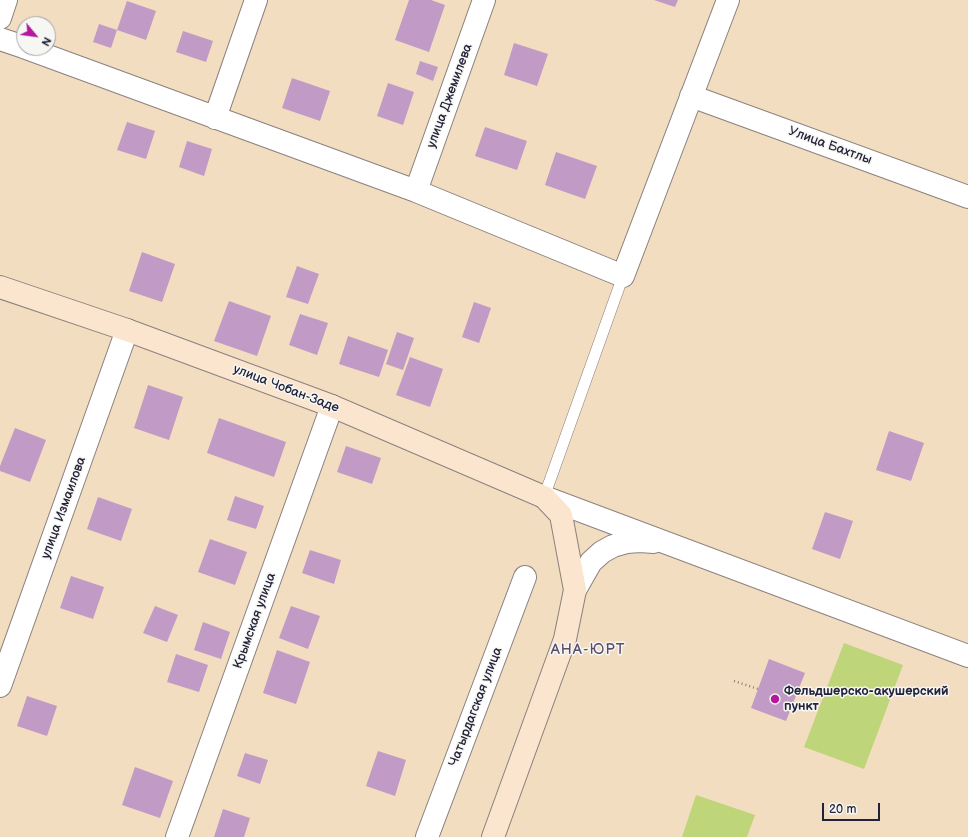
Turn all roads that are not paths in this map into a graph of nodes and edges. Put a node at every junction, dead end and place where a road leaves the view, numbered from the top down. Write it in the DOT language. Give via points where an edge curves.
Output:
graph roads {
  1 [pos="6,0"];
  2 [pos="256,0"];
  3 [pos="484,0"];
  4 [pos="728,0"];
  5 [pos="0,18"];
  6 [pos="0,39"];
  7 [pos="16,45"];
  8 [pos="47,56"];
  9 [pos="691,96"];
  10 [pos="215,118"];
  11 [pos="416,191"];
  12 [pos="968,197"];
  13 [pos="623,276"];
  14 [pos="0,287"];
  15 [pos="127,330"];
  16 [pos="332,406"];
  17 [pos="544,497"];
  18 [pos="671,544"];
  19 [pos="525,577"];
  20 [pos="575,590"];
  21 [pos="968,656"];
  22 [pos="0,686"];
  23 [pos="178,837"];
  24 [pos="427,837"];
  25 [pos="492,837"];
  1 -- 5 [label="street"];
  2 -- 10 [label="street"];
  3 -- 11 [label="street, улица Джемилева"];
  4 -- 9 [label="street"];
  6 -- 7 [label="street"];
  8 -- 10 [label="street"];
  9 -- 12 [label="street, Улица Бахтлы"];
  9 -- 13 [label="street"];
  10 -- 11 [label="street"];
  11 -- 13 [label="street"];
  13 -- 17 [label="lane"];
  14 -- 15 [label="main road, улица Чобан-Заде"];
  15 -- 16 [label="main road, улица Чобан-Заде"];
  15 -- 22 [label="street, улица Измаилова"];
  16 -- 17 [label="main road, улица Чобан-Заде"];
  16 -- 23 [label="street, Крымская улица"];
  17 -- 18 [label="street"];
  17 -- 20 [label="main road, улица Чобан-Заде" via="561,515"];
  18 -- 20 [label="street" via="640,541 613,546 591,562"];
  18 -- 21 [label="street"];
  19 -- 24 [label="street, Чатырдагская улица"];
  20 -- 25 [label="main road" via="565,639"];
}
